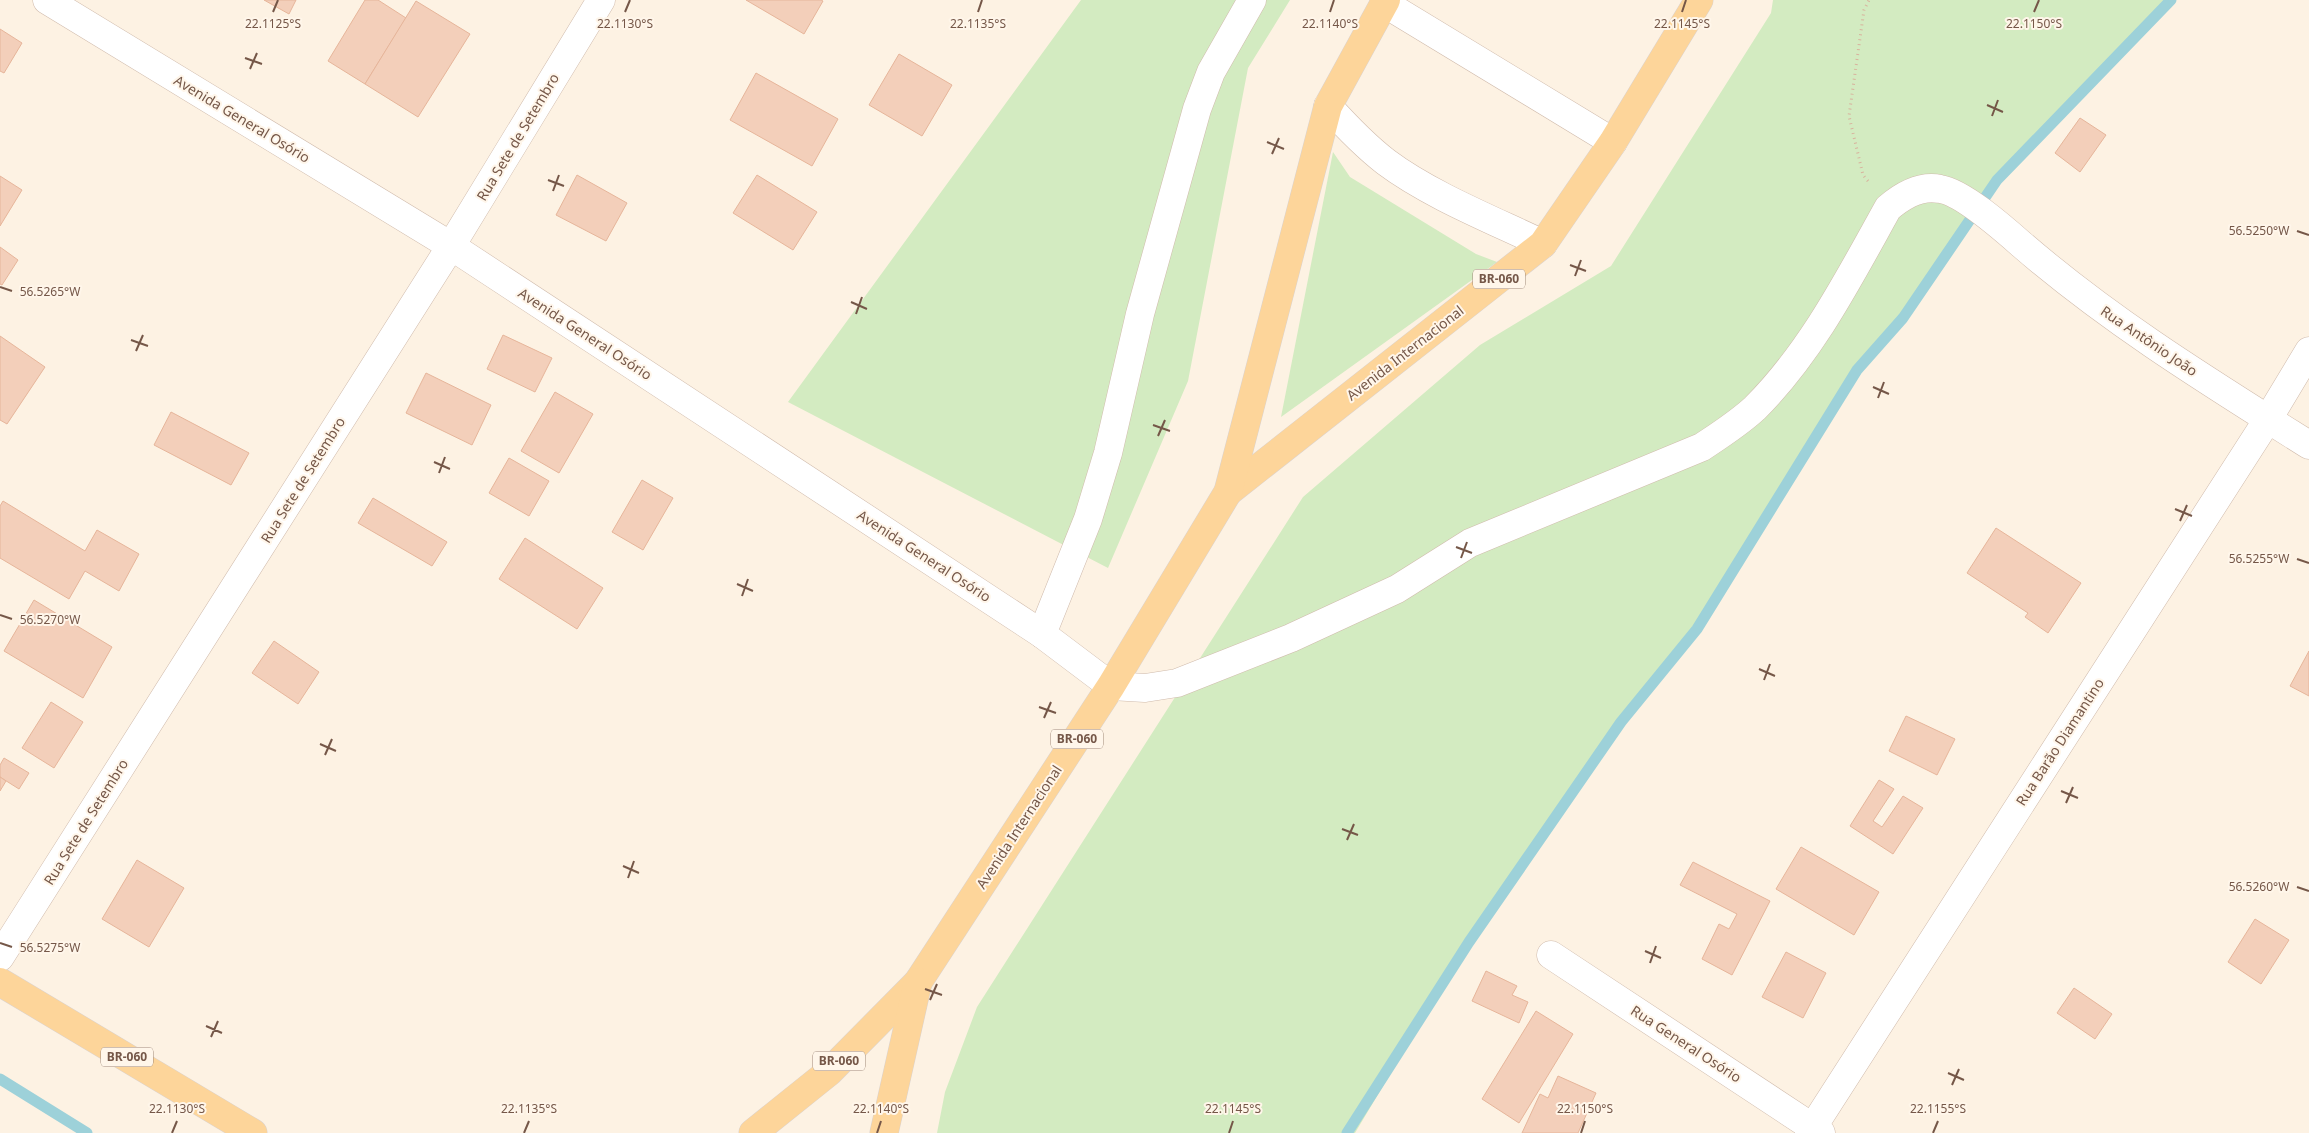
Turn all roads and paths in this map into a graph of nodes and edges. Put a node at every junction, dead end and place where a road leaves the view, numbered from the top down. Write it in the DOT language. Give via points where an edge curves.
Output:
graph roads {
  1 [pos="47,0"];
  2 [pos="601,0"];
  3 [pos="1252,0"];
  4 [pos="1699,0"];
  5 [pos="1869,0"];
  6 [pos="1385,2"];
  7 [pos="1328,106"];
  8 [pos="1613,142"];
  9 [pos="1888,208"];
  10 [pos="1543,244"];
  11 [pos="451,246"];
  12 [pos="2309,351"];
  13 [pos="2268,419"];
  14 [pos="2309,445"];
  15 [pos="1228,492"];
  16 [pos="1042,634"];
  17 [pos="1111,686"];
  18 [pos="1551,955"];
  19 [pos="0,957"];
  20 [pos="0,982"];
  21 [pos="918,982"];
  22 [pos="1814,1131"];
  23 [pos="253,1133"];
  24 [pos="753,1133"];
  25 [pos="884,1133"];
  1 -- 11 [label="street, Avenida General Osório"];
  2 -- 11 [label="street, Rua Sete de Setembro"];
  3 -- 16 [label="street" via="1211,72 1197,109 1140,314 1108,453 1088,519"];
  4 -- 8 [label="main road, Avenida Internacional / BR-060"];
  5 -- 9 [label="path" via="1864,10 1849,116 1864,175"];
  6 -- 7 [label="main road, Avenida Internacional / BR-060"];
  6 -- 8 [label="street"];
  7 -- 10 [label="street" via="1356,137 1387,163 1423,185"];
  7 -- 15 [label="main road, Avenida Internacional / BR-060"];
  8 -- 10 [label="main road, Avenida Internacional / BR-060"];
  9 -- 13 [label="street, Rua Antônio João" via="1903,196 1921,190 1940,188 1956,195 1999,225 2088,300"];
  9 -- 17 [label="street" via="1806,349 1755,408 1702,447 1470,543 1397,589 1291,638 1177,683 1145,688"];
  10 -- 15 [label="main road, Avenida Internacional / BR-060"];
  11 -- 16 [label="street, Avenida General Osório"];
  11 -- 19 [label="street, Rua Sete de Setembro"];
  12 -- 13 [label="street, Rua Barão Diamantino"];
  13 -- 14 [label="street, Rua Antônio João"];
  13 -- 22 [label="street, Rua Barão Diamantino"];
  15 -- 17 [label="main road, Avenida Internacional / BR-060"];
  16 -- 17 [label="street, Avenida General Osório"];
  17 -- 21 [label="main road, Avenida Internacional / BR-060"];
  18 -- 22 [label="street, Rua General Osório"];
  20 -- 23 [label="main road, BR-060"];
  21 -- 24 [label="main road, Avenida Internacional / BR-060" via="829,1072"];
  21 -- 25 [label="main road, Avenida Internacional / BR-060"];
}
